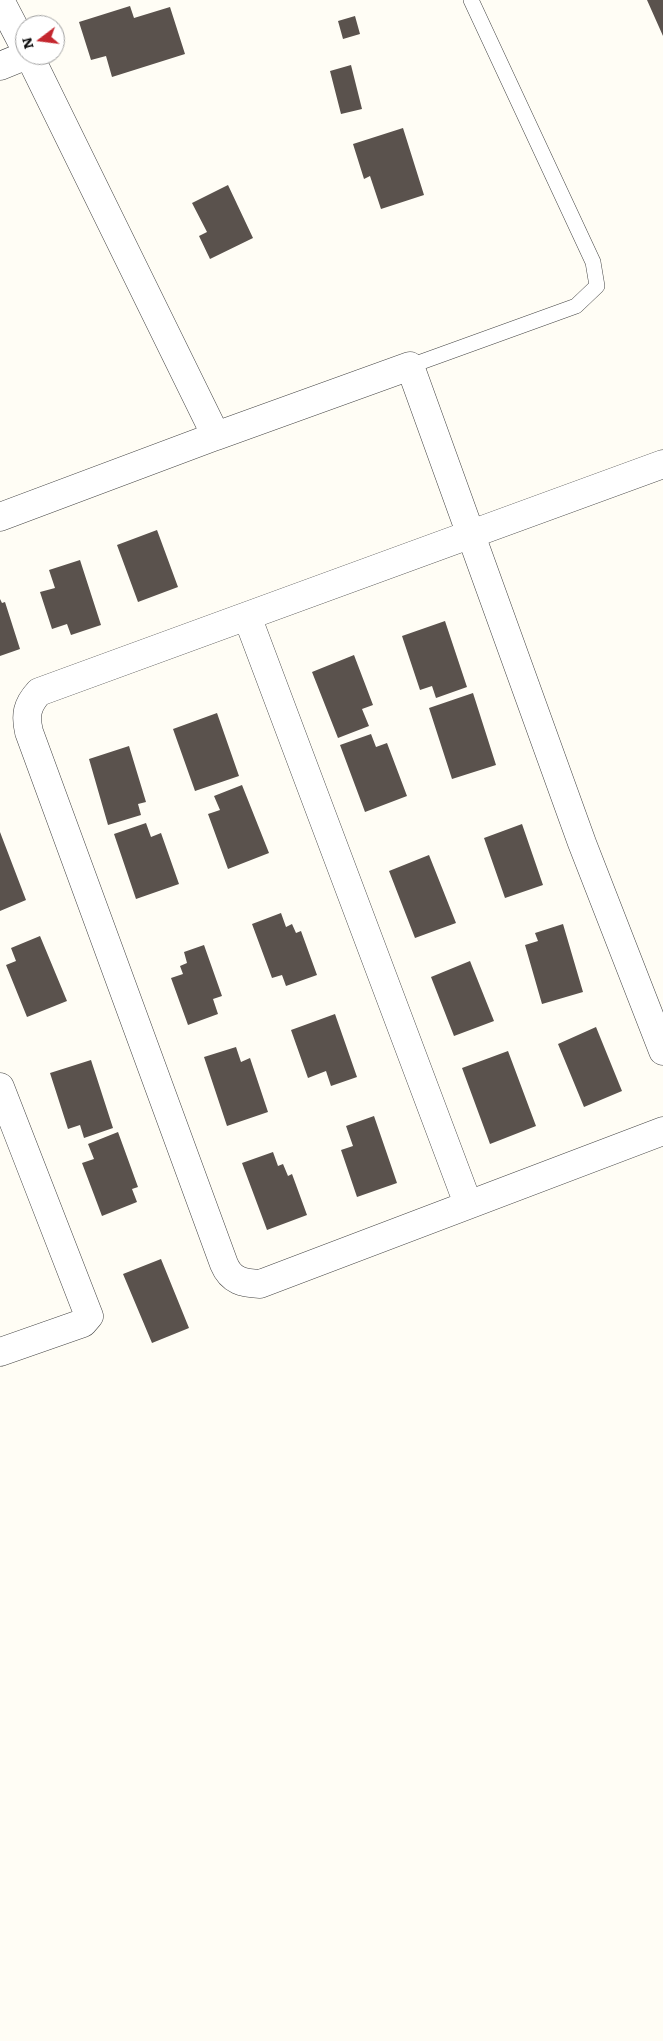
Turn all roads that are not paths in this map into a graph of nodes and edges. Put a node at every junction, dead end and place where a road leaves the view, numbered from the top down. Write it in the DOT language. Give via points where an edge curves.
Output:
graph roads {
  1 [pos="0,0"];
  2 [pos="471,0"];
  3 [pos="15,29"];
  4 [pos="15,60"];
  5 [pos="33,65"];
  6 [pos="0,66"];
  7 [pos="410,366"];
  8 [pos="216,436"];
  9 [pos="663,464"];
  10 [pos="0,517"];
  11 [pos="470,533"];
  12 [pos="247,616"];
  13 [pos="663,1051"];
  14 [pos="0,1087"];
  15 [pos="663,1131"];
  16 [pos="468,1204"];
  17 [pos="0,1352"];
  1 -- 3 [label="street"];
  2 -- 7 [label="lane" via="593,262 597,286 576,306"];
  4 -- 6 [label="street"];
  5 -- 8 [label="street"];
  7 -- 8 [label="street"];
  7 -- 11 [label="street"];
  8 -- 10 [label="street"];
  9 -- 11 [label="street"];
  11 -- 12 [label="street"];
  11 -- 13 [label="street" via="582,843"];
  12 -- 16 [label="street"];
  12 -- 16 [label="street" via="39,692 30,702 26,717 224,1264 228,1274 236,1280 260,1284"];
  14 -- 17 [label="street" via="89,1316 83,1323"];
  15 -- 16 [label="street"];
}
